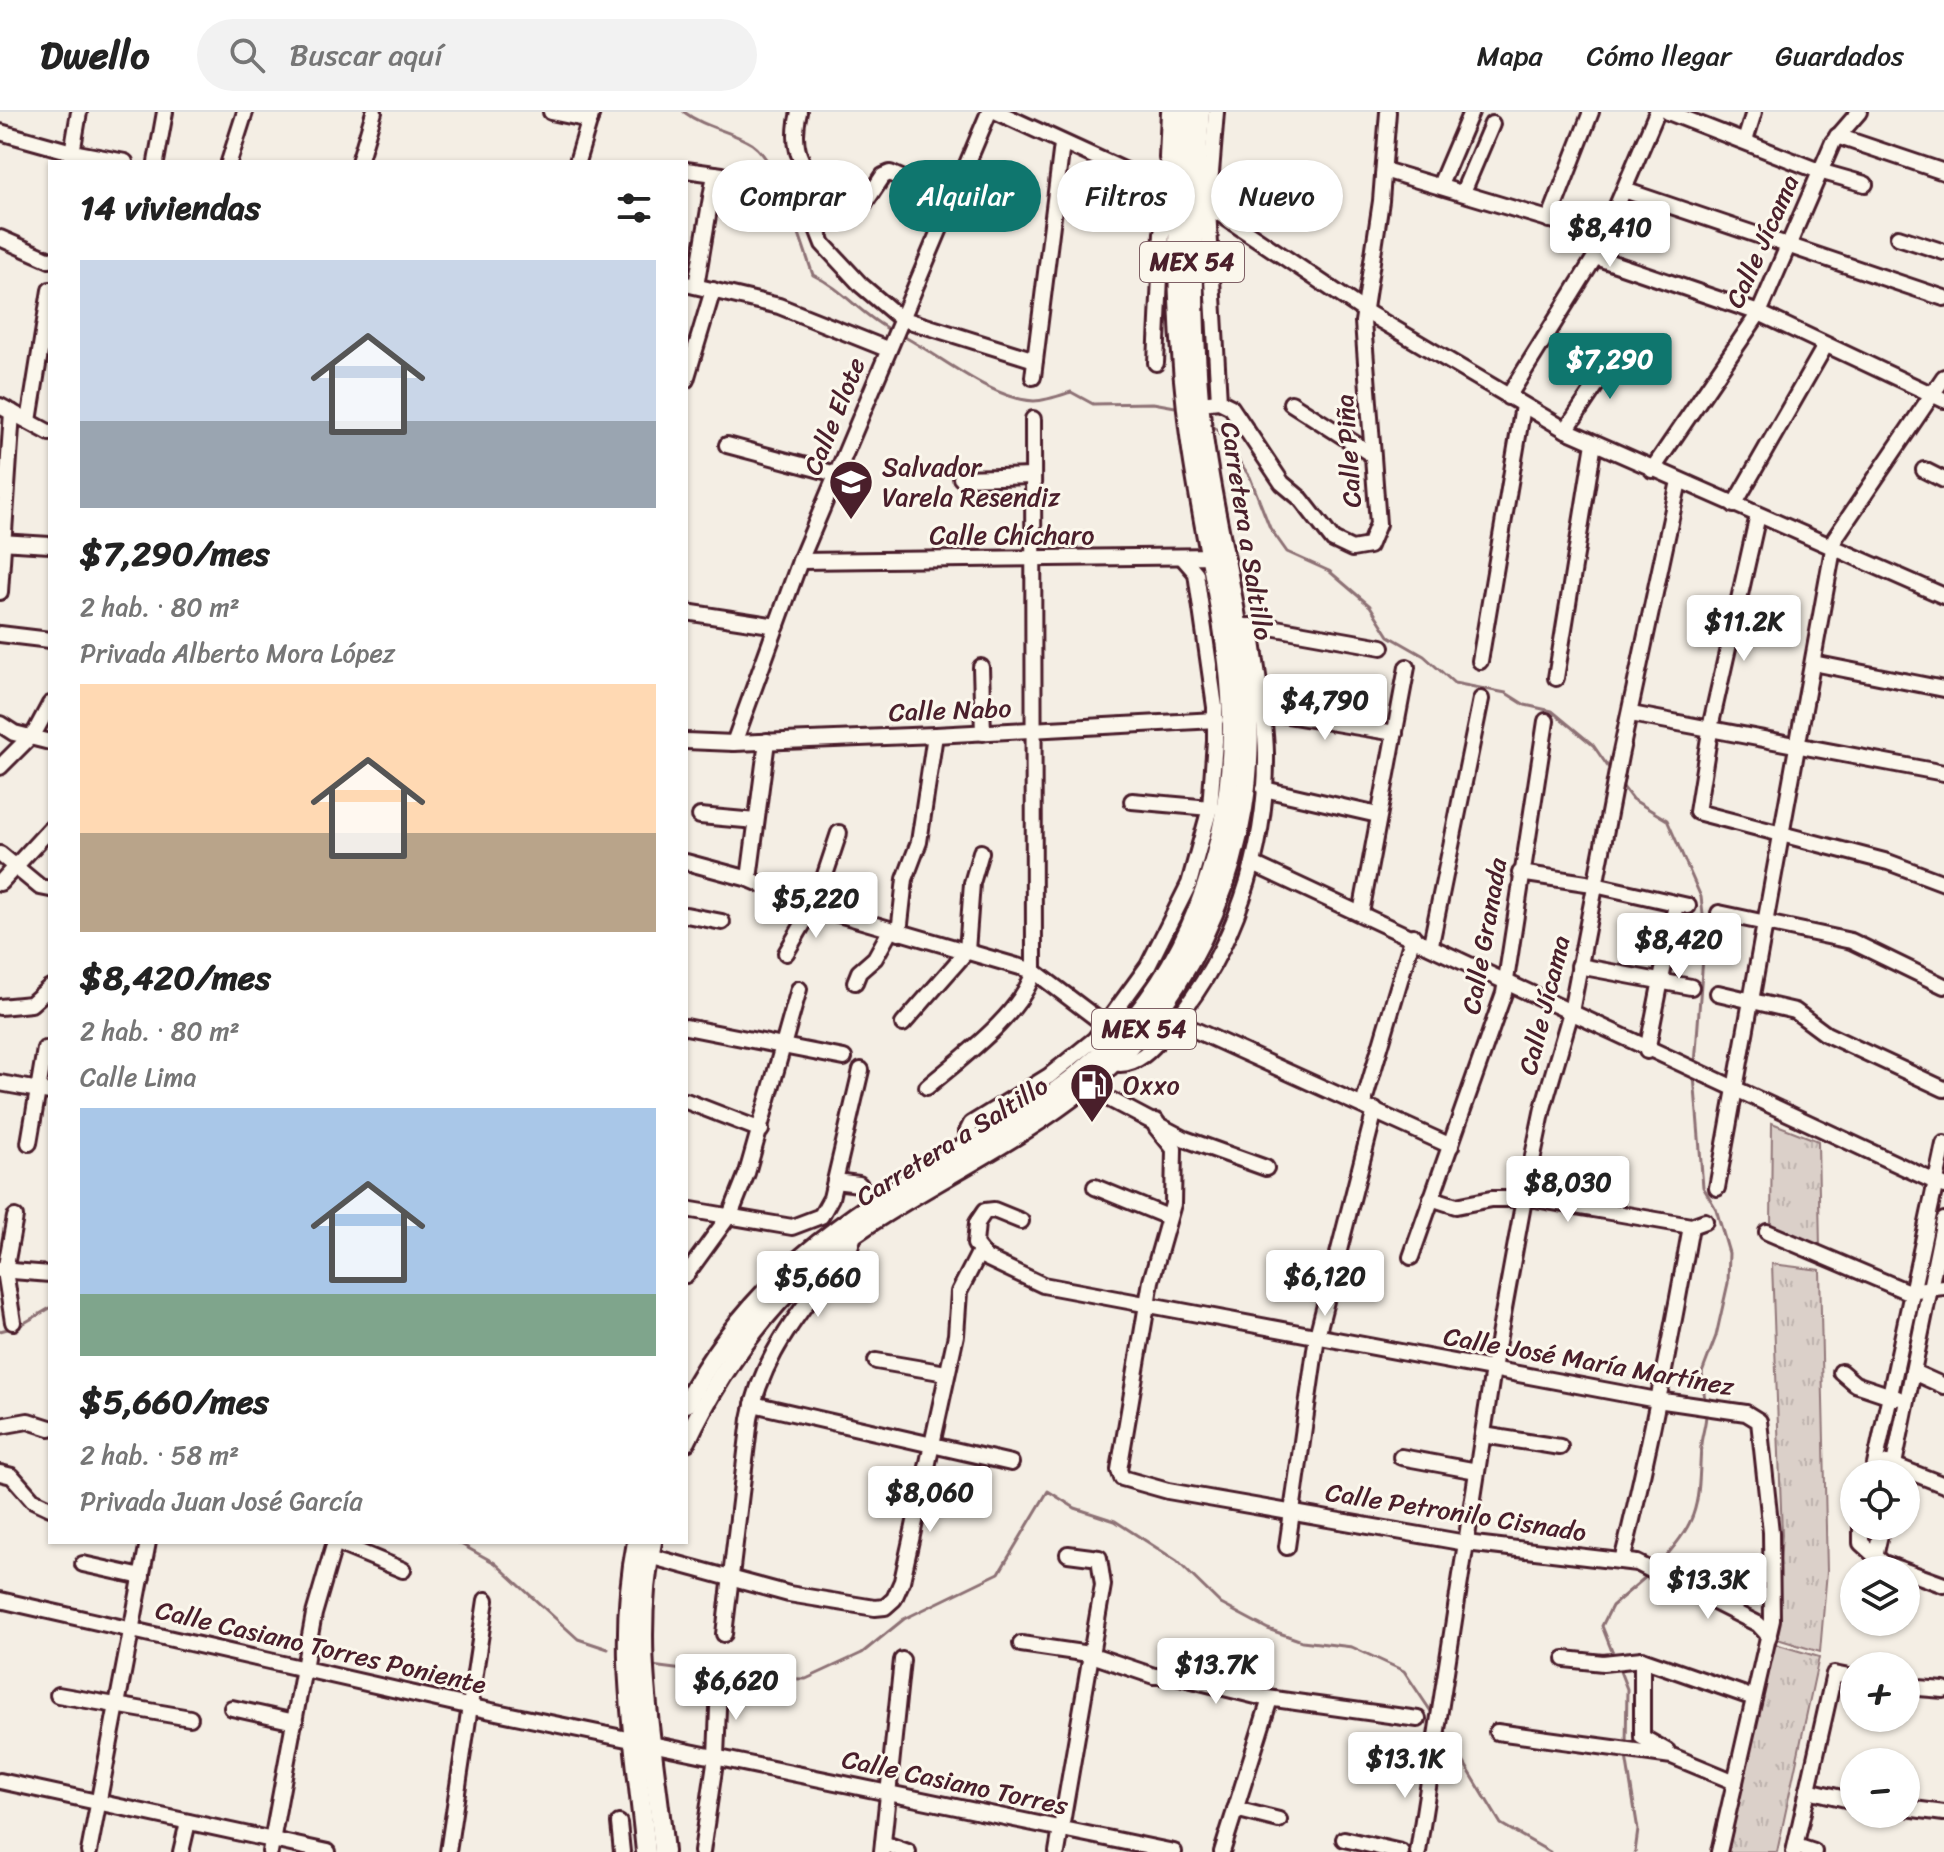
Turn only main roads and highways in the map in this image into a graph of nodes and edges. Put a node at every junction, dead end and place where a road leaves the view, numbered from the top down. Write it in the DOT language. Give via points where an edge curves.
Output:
graph roads {
  1 [pos="1184,112"];
  2 [pos="1200,112"];
  3 [pos="1187,160"];
  4 [pos="1194,160"];
  5 [pos="1177,232"];
  6 [pos="1190,232"];
  7 [pos="1199,411"];
  8 [pos="1217,556"];
  9 [pos="847,1229"];
  10 [pos="688,1400"];
  11 [pos="688,1437"];
  12 [pos="640,1546"];
  13 [pos="640,1739"];
  14 [pos="646,1852"];
  15 [pos="664,1852"];
  1 -- 3 [label="main road, Carretera a Saltillo / MEX 54"];
  2 -- 4 [label="main road, Carretera a Saltillo / MEX 54"];
  5 -- 7 [label="main road, Carretera a Saltillo / MEX 54"];
  6 -- 7 [label="main road, Carretera a Saltillo / MEX 54"];
  7 -- 8 [label="main road, Carretera a Saltillo / MEX 54"];
  8 -- 9 [label="main road, Carretera a Saltillo / MEX 54" via="1232,720 1228,800 1213,870 1186,940 1149,1000 1100,1056 973,1143 873,1202"];
  8 -- 9 [label="main road, Carretera a Saltillo / MEX 54" via="1244,626 1254,708 1236,843 1215,909 1181,978 1161,1008 1091,1083 1034,1123"];
  9 -- 10 [label="main road, Carretera a Saltillo / MEX 54" via="757,1298 718,1348"];
  9 -- 11 [label="main road, Carretera a Saltillo / MEX 54" via="753,1330 716,1383"];
  12 -- 13 [label="main road" via="626,1655"];
  13 -- 14 [label="main road"];
  13 -- 15 [label="main road"];
}
